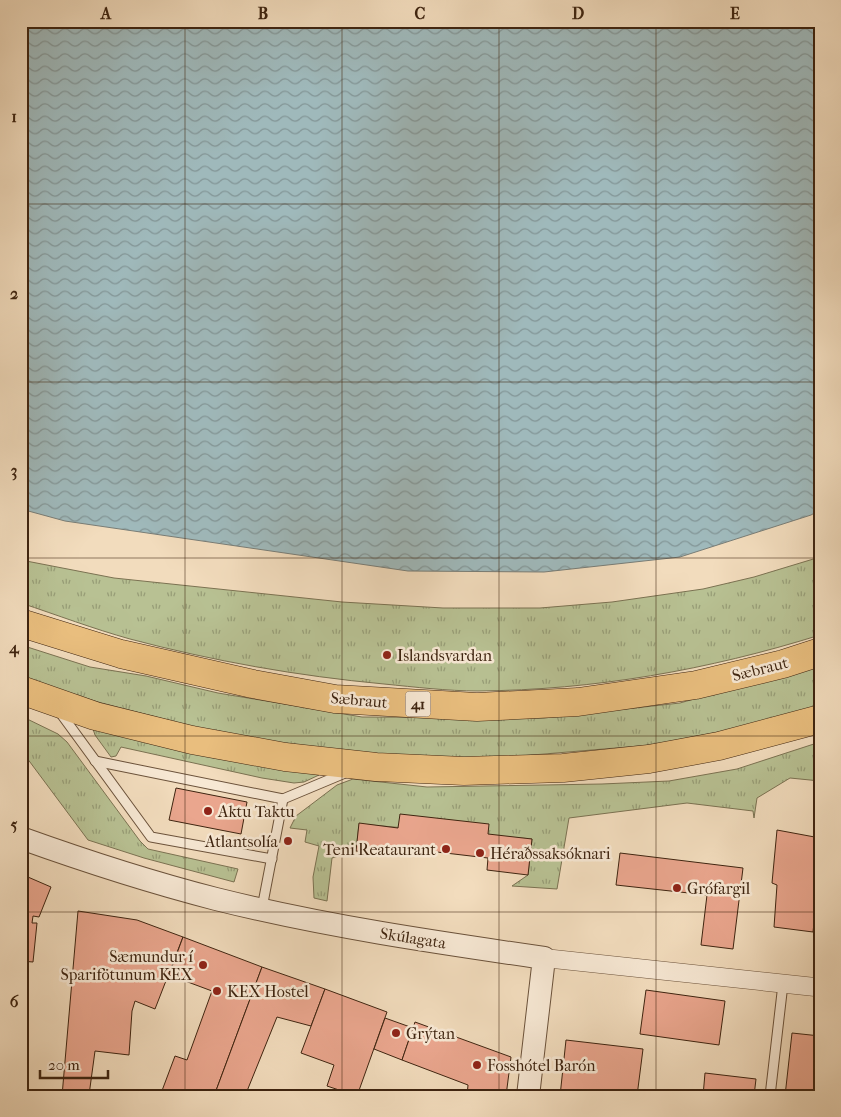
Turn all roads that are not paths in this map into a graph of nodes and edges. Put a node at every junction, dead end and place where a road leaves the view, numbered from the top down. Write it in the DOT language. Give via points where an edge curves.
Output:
graph roads {
  1 [pos="21,623"];
  2 [pos="820,652"];
  3 [pos="21,690"];
  4 [pos="51,700"];
  5 [pos="820,719"];
  6 [pos="95,761"];
  7 [pos="363,765"];
  8 [pos="283,799"];
  9 [pos="21,838"];
  10 [pos="272,859"];
  11 [pos="262,909"];
  12 [pos="544,958"];
  13 [pos="783,984"];
  14 [pos="818,985"];
  15 [pos="528,1096"];
  16 [pos="770,1096"];
  1 -- 2 [label="main road, Sæbraut / 41" via="121,654 253,684 335,699 477,707 578,702 696,685"];
  3 -- 4 [label="main road"];
  4 -- 6 [label="lane"];
  4 -- 7 [label="main road" via="95,716 192,740 286,757"];
  5 -- 7 [label="main road" via="685,754 606,765 464,771"];
  6 -- 8 [label="lane"];
  6 -- 10 [label="lane" via="151,837"];
  7 -- 8 [label="lane"];
  8 -- 10 [label="lane"];
  9 -- 11 [label="street, Skúlagata" via="76,858"];
  10 -- 11 [label="lane"];
  11 -- 12 [label="street, Skúlagata" via="364,930"];
  12 -- 13 [label="street, Skúlagata"];
  12 -- 15 [label="street"];
  13 -- 14 [label="street, Skúlagata"];
  13 -- 16 [label="lane"];
}
